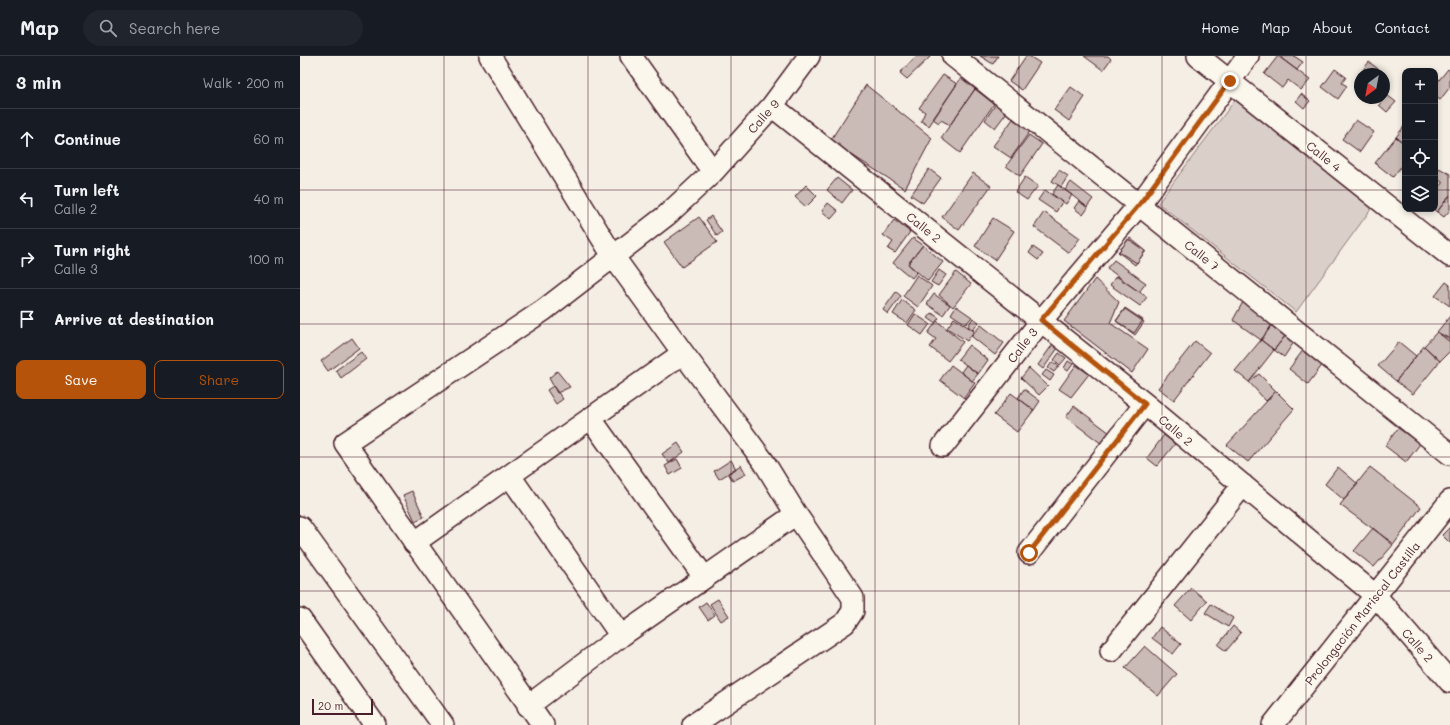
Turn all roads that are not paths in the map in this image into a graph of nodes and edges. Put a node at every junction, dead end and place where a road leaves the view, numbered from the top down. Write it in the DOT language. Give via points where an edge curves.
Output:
graph roads {
  1 [pos="490,56"];
  2 [pos="631,56"];
  3 [pos="809,56"];
  4 [pos="953,56"];
  5 [pos="1198,56"];
  6 [pos="1248,56"];
  7 [pos="1230,81"];
  8 [pos="772,106"];
  9 [pos="713,172"];
  10 [pos="1139,205"];
  11 [pos="614,256"];
  12 [pos="1450,256"];
  13 [pos="1041,320"];
  14 [pos="683,354"];
  15 [pos="1145,404"];
  16 [pos="591,419"];
  17 [pos="942,446"];
  18 [pos="1450,454"];
  19 [pos="510,476"];
  20 [pos="1244,485"];
  21 [pos="1450,501"];
  22 [pos="796,514"];
  23 [pos="300,527"];
  24 [pos="414,543"];
  25 [pos="1029,553"];
  26 [pos="704,577"];
  27 [pos="1375,595"];
  28 [pos="300,619"];
  29 [pos="621,636"];
  30 [pos="1111,651"];
  31 [pos="1450,682"];
  32 [pos="528,706"];
  33 [pos="375,725"];
  34 [pos="443,725"];
  35 [pos="543,725"];
  36 [pos="693,725"];
  37 [pos="1273,725"];
  1 -- 11 [label="street"];
  2 -- 9 [label="street"];
  3 -- 8 [label="street, Calle 9"];
  4 -- 10 [label="street, Calle 7"];
  5 -- 7 [label="street, Calle 4"];
  6 -- 7 [label="street, Calle 3"];
  7 -- 10 [label="street, Calle 3"];
  7 -- 12 [label="street, Calle 4"];
  8 -- 9 [label="street, Calle 9"];
  8 -- 13 [label="street, Calle 2"];
  9 -- 11 [label="street, Calle 9" via="667,215"];
  10 -- 13 [label="street, Calle 3"];
  10 -- 18 [label="street, Calle 7"];
  11 -- 14 [label="street"];
  11 -- 24 [label="street, Calle 9" via="544,310 345,443"];
  13 -- 15 [label="street, Calle 2"];
  13 -- 17 [label="street, Calle 3"];
  14 -- 16 [label="street"];
  14 -- 22 [label="street" via="764,462"];
  15 -- 20 [label="street, Calle 2"];
  15 -- 25 [label="street"];
  16 -- 19 [label="street"];
  16 -- 26 [label="street"];
  19 -- 24 [label="street"];
  19 -- 29 [label="street"];
  20 -- 27 [label="street, Calle 2"];
  20 -- 30 [label="street"];
  21 -- 27 [label="street, Prolongación Mariscal Castilla"];
  22 -- 26 [label="street"];
  22 -- 36 [label="street" via="853,598 850,618"];
  23 -- 34 [label="street"];
  24 -- 32 [label="street"];
  26 -- 29 [label="street"];
  27 -- 31 [label="street, Calle 2"];
  27 -- 37 [label="street, Prolongación Mariscal Castilla"];
  28 -- 33 [label="street"];
  29 -- 32 [label="street"];
  32 -- 35 [label="street"];
}
